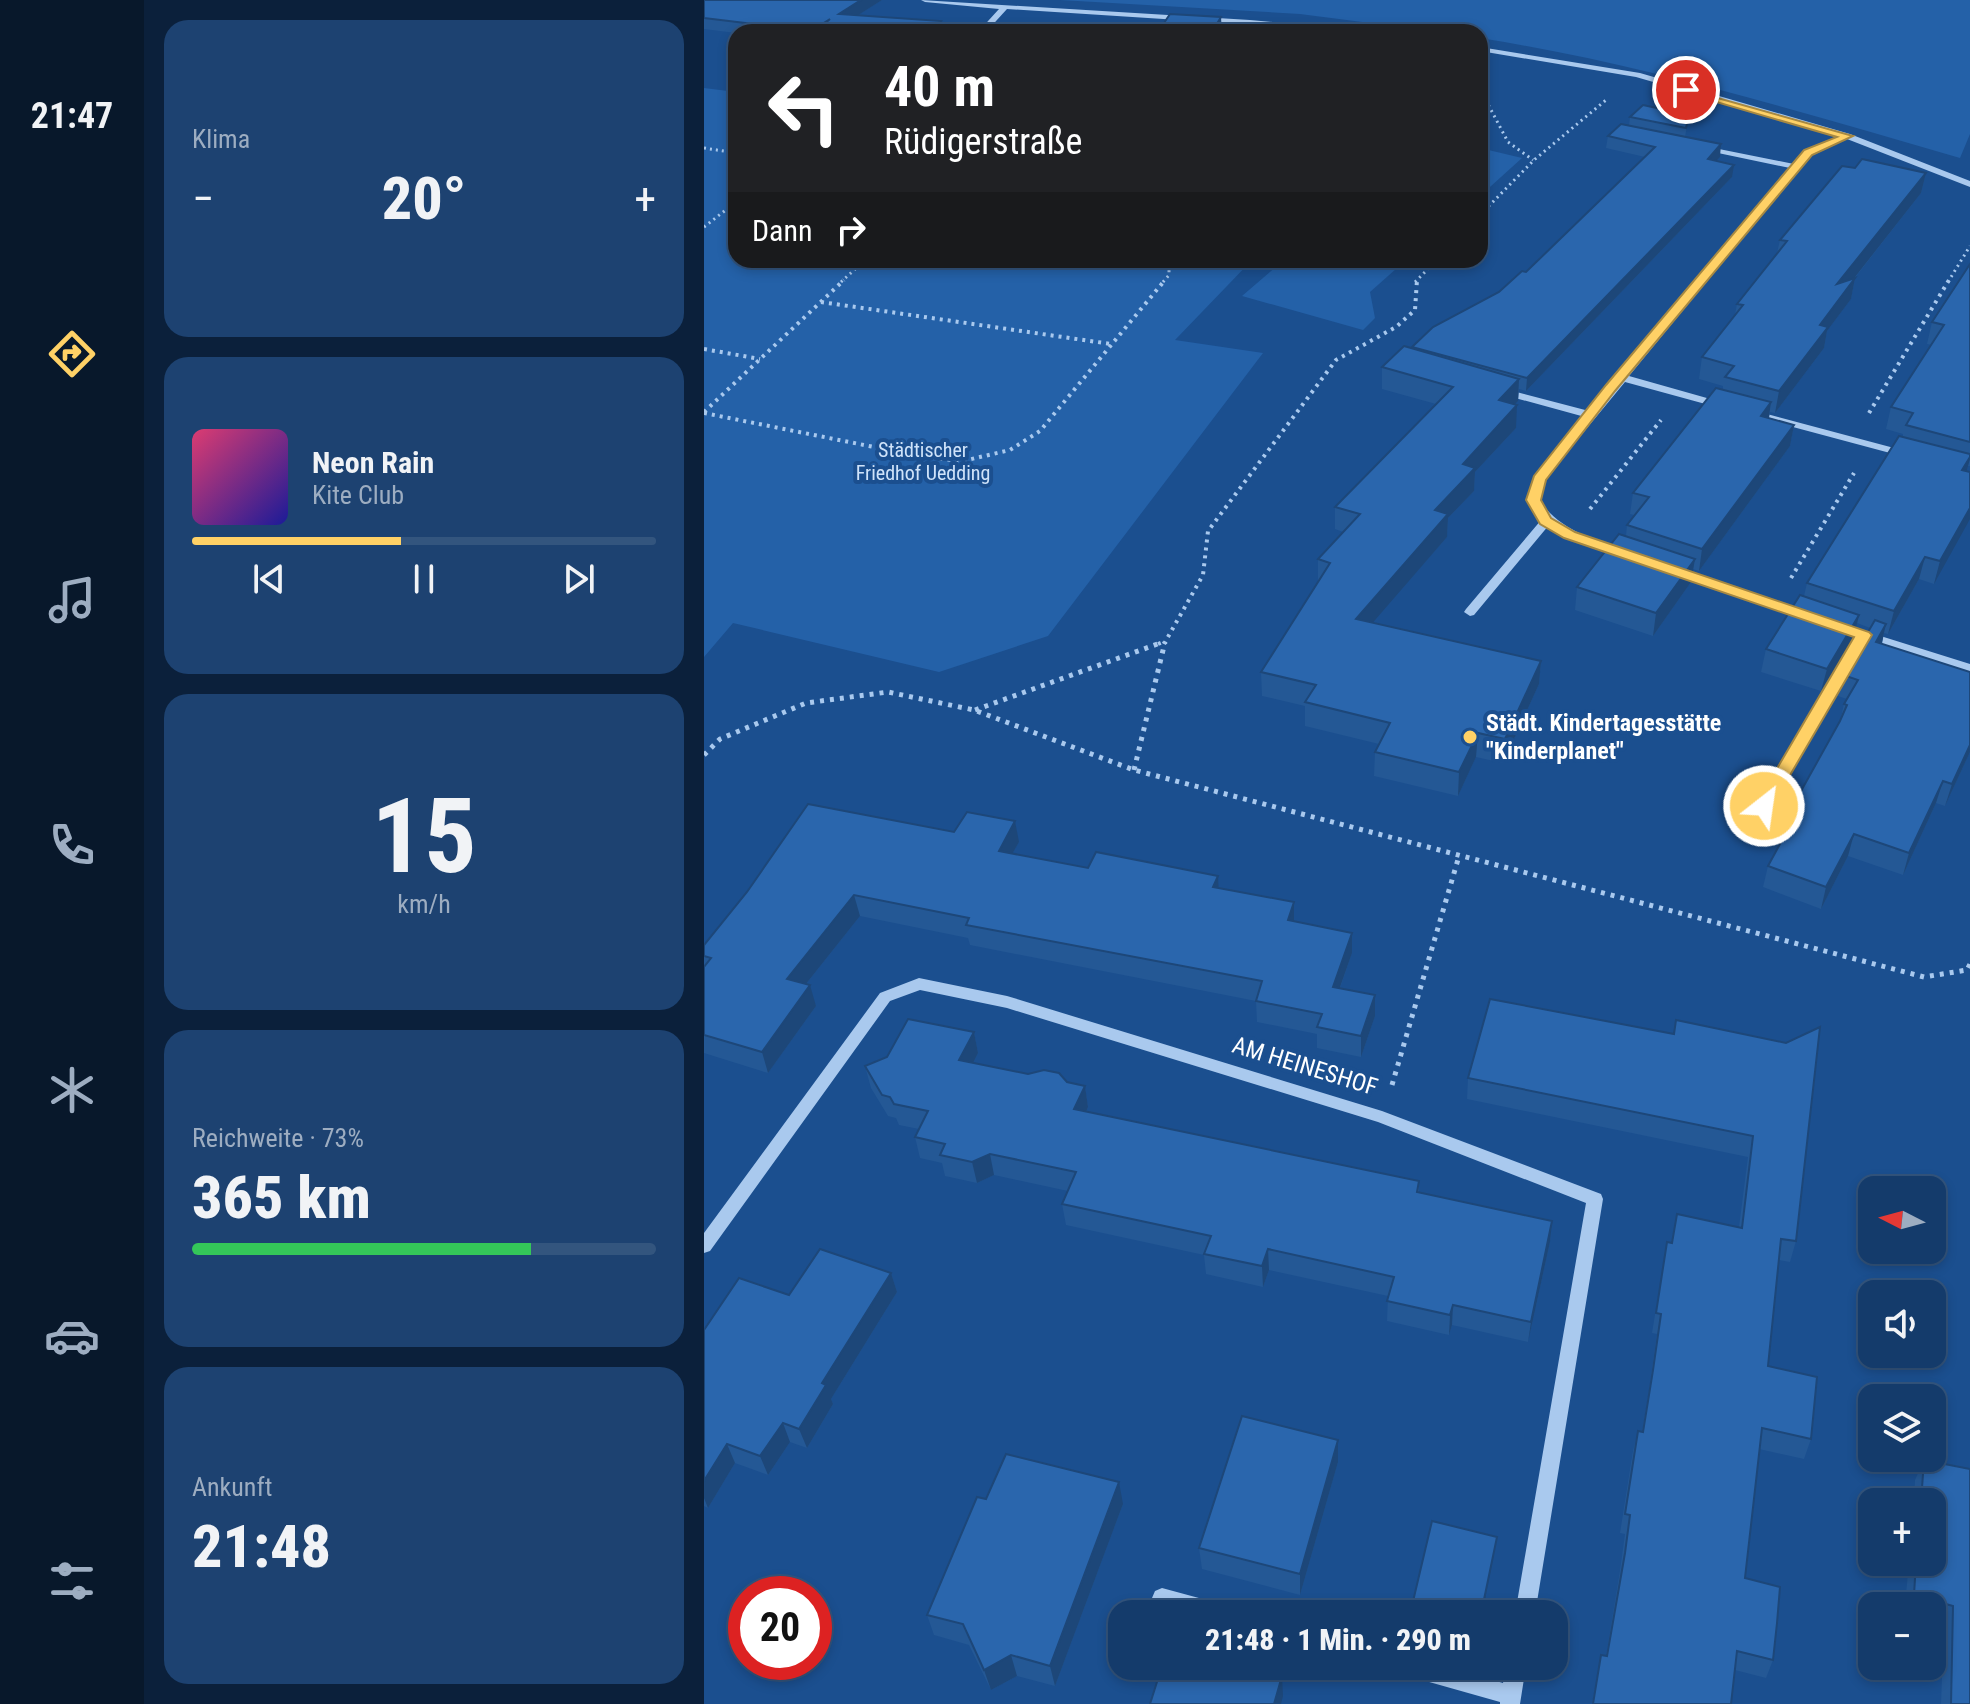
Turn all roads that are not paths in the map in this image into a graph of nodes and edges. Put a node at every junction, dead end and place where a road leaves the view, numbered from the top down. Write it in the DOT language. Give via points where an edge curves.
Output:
graph roads {
  1 [pos="925,0"];
  2 [pos="1004,8"];
  3 [pos="989,24"];
  4 [pos="1285,24"];
  5 [pos="1488,50"];
  6 [pos="1847,136"];
  7 [pos="1691,145"];
  8 [pos="1796,167"];
  9 [pos="1970,184"];
  10 [pos="1620,377"];
  11 [pos="1484,386"];
  12 [pos="1590,415"];
  13 [pos="1913,456"];
  14 [pos="1546,521"];
  15 [pos="1643,560"];
  16 [pos="1657,565"];
  17 [pos="1470,612"];
  18 [pos="1864,635"];
  19 [pos="1970,668"];
  20 [pos="1764,806"];
  21 [pos="704,1246"];
  22 [pos="1162,1598"];
  23 [pos="1169,1600"];
  24 [pos="1527,1600"];
  25 [pos="1451,1680"];
  26 [pos="1510,1699"];
  1 -- 2 [label="street"];
  2 -- 3 [label="street"];
  2 -- 4 [label="street"];
  5 -- 6 [label="street" via="1637,75"];
  6 -- 8 [label="street" via="1808,152"];
  6 -- 9 [label="street"];
  7 -- 8 [label="street"];
  8 -- 10 [label="street"];
  10 -- 12 [label="street"];
  10 -- 13 [label="street"];
  11 -- 12 [label="street"];
  12 -- 14 [label="street" via="1539,479 1533,500"];
  14 -- 15 [label="street" via="1570,535"];
  14 -- 17 [label="street"];
  16 -- 18 [label="street"];
  18 -- 19 [label="street"];
  18 -- 20 [label="street"];
  21 -- 24 [label="street, AM HEINESHOF" via="885,997 919,984 1007,1002 1382,1117 1595,1199"];
  22 -- 23 [label="street"];
  25 -- 26 [label="street"];
}
